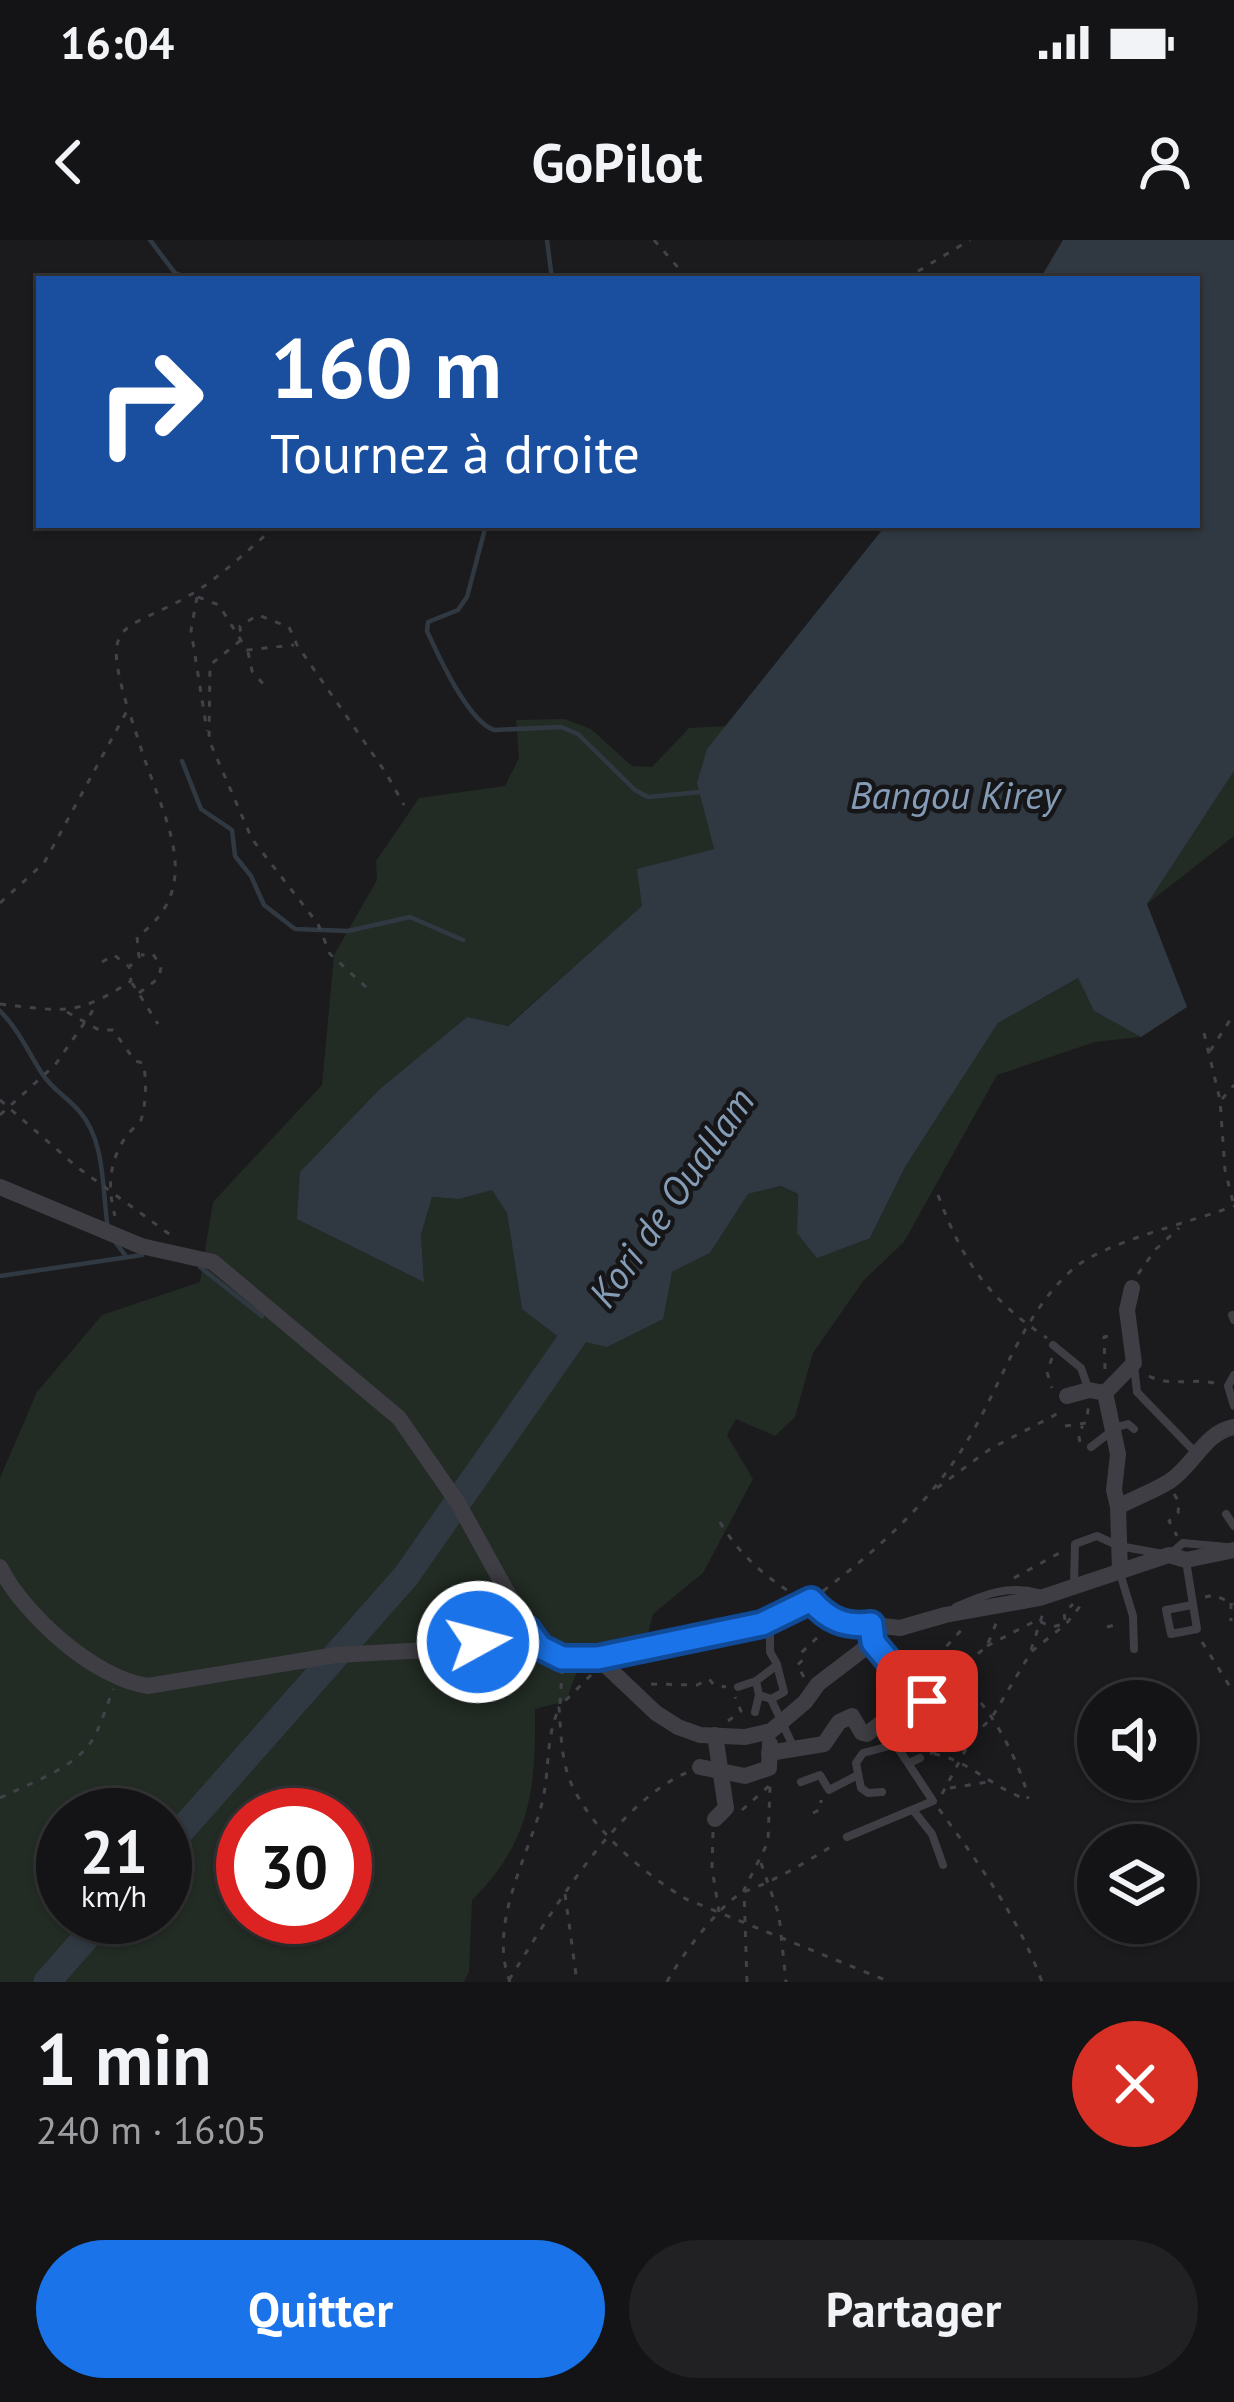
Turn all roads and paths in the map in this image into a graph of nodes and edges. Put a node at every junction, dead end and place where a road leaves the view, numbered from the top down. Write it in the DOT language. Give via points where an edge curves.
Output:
graph roads {
  1 [pos="654,240"];
  2 [pos="970,240"];
  3 [pos="685,276"];
  4 [pos="910,276"];
  5 [pos="273,528"];
  6 [pos="194,596"];
  7 [pos="241,640"];
  8 [pos="297,645"];
  9 [pos="248,650"];
  10 [pos="264,686"];
  11 [pos="128,710"];
  12 [pos="209,740"];
  13 [pos="404,805"];
  14 [pos="0,903"];
  15 [pos="139,955"];
  16 [pos="102,962"];
  17 [pos="129,967"];
  18 [pos="131,981"];
  19 [pos="366,987"];
  20 [pos="139,993"];
  21 [pos="0,1004"];
  22 [pos="92,1004"];
  23 [pos="66,1011"];
  24 [pos="1234,1014"];
  25 [pos="85,1022"];
  26 [pos="158,1024"];
  27 [pos="1204,1034"];
  28 [pos="1208,1052"];
  29 [pos="1234,1085"];
  30 [pos="0,1100"];
  31 [pos="1220,1100"];
  32 [pos="7,1107"];
  33 [pos="0,1115"];
  34 [pos="0,1187"];
  35 [pos="109,1192"];
  36 [pos="938,1195"];
  37 [pos="1234,1207"];
  38 [pos="1181,1227"];
  39 [pos="121,1238"];
  40 [pos="176,1239"];
  41 [pos="1132,1288"];
  42 [pos="1027,1324"];
  43 [pos="1129,1331"];
  44 [pos="1053,1345"];
  45 [pos="1062,1356"];
  46 [pos="1133,1364"];
  47 [pos="1234,1375"];
  48 [pos="1228,1386"];
  49 [pos="1097,1392"];
  50 [pos="1067,1396"];
  51 [pos="1234,1406"];
  52 [pos="1084,1424"];
  53 [pos="1065,1426"];
  54 [pos="1234,1427"];
  55 [pos="1134,1429"];
  56 [pos="1112,1431"];
  57 [pos="1090,1447"];
  58 [pos="1198,1455"];
  59 [pos="1168,1482"];
  60 [pos="936,1489"];
  61 [pos="1118,1507"];
  62 [pos="1226,1514"];
  63 [pos="719,1522"];
  64 [pos="1234,1526"];
  65 [pos="1075,1544"];
  66 [pos="1119,1546"];
  67 [pos="1234,1550"];
  68 [pos="1179,1553"];
  69 [pos="0,1567"];
  70 [pos="1120,1572"];
  71 [pos="1074,1587"];
  72 [pos="990,1592"];
  73 [pos="1049,1595"];
  74 [pos="1192,1602"];
  75 [pos="1232,1602"];
  76 [pos="806,1603"];
  77 [pos="1004,1606"];
  78 [pos="983,1610"];
  79 [pos="945,1615"];
  80 [pos="832,1620"];
  81 [pos="1041,1621"];
  82 [pos="1133,1621"];
  83 [pos="1231,1621"];
  84 [pos="762,1624"];
  85 [pos="1066,1624"];
  86 [pos="1107,1627"];
  87 [pos="1197,1629"];
  88 [pos="528,1630"];
  89 [pos="872,1633"];
  90 [pos="987,1646"];
  91 [pos="1134,1649"];
  92 [pos="1031,1652"];
  93 [pos="562,1658"];
  94 [pos="598,1658"];
  95 [pos="777,1665"];
  96 [pos="949,1678"];
  97 [pos="756,1681"];
  98 [pos="126,1683"];
  99 [pos="624,1684"];
  100 [pos="738,1687"];
  101 [pos="1234,1693"];
  102 [pos="811,1694"];
  103 [pos="759,1695"];
  104 [pos="917,1695"];
  105 [pos="771,1699"];
  106 [pos="560,1707"];
  107 [pos="755,1712"];
  108 [pos="932,1717"];
  109 [pos="954,1717"];
  110 [pos="991,1719"];
  111 [pos="881,1723"];
  112 [pos="775,1727"];
  113 [pos="974,1734"];
  114 [pos="715,1735"];
  115 [pos="959,1741"];
  116 [pos="897,1744"];
  117 [pos="793,1747"];
  118 [pos="770,1753"];
  119 [pos="925,1756"];
  120 [pos="959,1762"];
  121 [pos="909,1763"];
  122 [pos="700,1767"];
  123 [pos="719,1771"];
  124 [pos="856,1776"];
  125 [pos="801,1781"];
  126 [pos="988,1782"];
  127 [pos="948,1787"];
  128 [pos="829,1790"];
  129 [pos="882,1792"];
  130 [pos="0,1798"];
  131 [pos="933,1801"];
  132 [pos="913,1810"];
  133 [pos="813,1813"];
  134 [pos="720,1814"];
  135 [pos="610,1835"];
  136 [pos="847,1837"];
  137 [pos="760,1861"];
  138 [pos="943,1865"];
  139 [pos="767,1884"];
  140 [pos="744,1890"];
  141 [pos="564,1892"];
  142 [pos="719,1914"];
  143 [pos="745,1924"];
  144 [pos="784,1939"];
  145 [pos="509,1982"];
  146 [pos="577,1982"];
  147 [pos="667,1982"];
  148 [pos="748,1982"];
  149 [pos="785,1982"];
  150 [pos="890,1982"];
  151 [pos="1042,1982"];
  1 -- 3 [label="path"];
  2 -- 4 [label="path"];
  5 -- 6 [label="path"];
  6 -- 7 [label="path" via="219,605"];
  6 -- 11 [label="path" via="120,635 117,669"];
  6 -- 12 [label="path" via="190,630"];
  7 -- 8 [label="path" via="240,626 258,615 289,627"];
  7 -- 9 [label="path"];
  7 -- 12 [label="path" via="210,665"];
  8 -- 9 [label="path"];
  8 -- 13 [label="path"];
  9 -- 10 [label="path"];
  11 -- 14 [label="path" via="44,863"];
  11 -- 15 [label="path" via="176,855 163,912 137,937"];
  12 -- 19 [label="path" via="252,839 318,924 330,954"];
  15 -- 17 [label="path"];
  15 -- 20 [label="path" via="153,954 161,967"];
  16 -- 17 [label="path" via="114,955"];
  17 -- 18 [label="path"];
  18 -- 20 [label="path"];
  18 -- 22 [label="path"];
  20 -- 26 [label="path"];
  21 -- 23 [label="path"];
  22 -- 23 [label="path"];
  22 -- 25 [label="path"];
  23 -- 25 [label="path"];
  24 -- 28 [label="path"];
  25 -- 32 [label="path" via="55,1065"];
  25 -- 35 [label="path" via="112,1030 146,1073 140,1121 113,1162"];
  27 -- 28 [label="path"];
  28 -- 31 [label="path"];
  29 -- 31 [label="path"];
  30 -- 32 [label="path"];
  31 -- 37 [label="path"];
  32 -- 33 [label="path"];
  32 -- 35 [label="path"];
  34 -- 39 [label="street"];
  35 -- 39 [label="path"];
  35 -- 40 [label="path"];
  36 -- 42 [label="path" via="962,1254"];
  37 -- 38 [label="path"];
  38 -- 41 [label="path"];
  38 -- 42 [label="path" via="1123,1243 1073,1269"];
  39 -- 88 [label="street" via="213,1262 399,1418 458,1503"];
  41 -- 43 [label="street"];
  42 -- 44 [label="path"];
  42 -- 60 [label="path"];
  43 -- 46 [label="street"];
  43 -- 49 [label="path" via="1104,1337"];
  44 -- 45 [label="lane"];
  45 -- 49 [label="lane"];
  45 -- 50 [label="path" via="1048,1363 1047,1379"];
  46 -- 48 [label="path" via="1153,1380"];
  46 -- 49 [label="street"];
  46 -- 58 [label="lane" via="1137,1392"];
  47 -- 48 [label="lane"];
  48 -- 51 [label="lane"];
  49 -- 50 [label="street"];
  49 -- 52 [label="path"];
  49 -- 56 [label="street"];
  50 -- 60 [label="path" via="1055,1415"];
  52 -- 53 [label="path"];
  52 -- 57 [label="path" via="1077,1438"];
  54 -- 58 [label="street" via="1210,1437"];
  55 -- 56 [label="lane"];
  56 -- 57 [label="lane"];
  56 -- 61 [label="street"];
  58 -- 59 [label="street"];
  59 -- 61 [label="street"];
  59 -- 68 [label="path" via="1179,1502 1169,1521"];
  60 -- 76 [label="path" via="870,1556"];
  61 -- 66 [label="street"];
  62 -- 64 [label="lane"];
  63 -- 76 [label="path" via="779,1588"];
  65 -- 66 [label="lane" via="1097,1536"];
  65 -- 71 [label="lane"];
  65 -- 72 [label="path"];
  66 -- 68 [label="lane"];
  66 -- 70 [label="street"];
  67 -- 68 [label="street"];
  68 -- 70 [label="street"];
  68 -- 74 [label="lane"];
  69 -- 98 [label="street" via="33,1615"];
  70 -- 71 [label="street"];
  70 -- 82 [label="lane"];
  71 -- 73 [label="street"];
  72 -- 73 [label="lane"];
  72 -- 79 [label="lane"];
  73 -- 77 [label="street"];
  73 -- 81 [label="path"];
  74 -- 75 [label="path" via="1214,1595"];
  74 -- 87 [label="lane"];
  74 -- 87 [label="lane" via="1166,1610 1171,1634"];
  75 -- 83 [label="path"];
  76 -- 80 [label="street"];
  76 -- 84 [label="street"];
  77 -- 78 [label="street"];
  77 -- 90 [label="path"];
  78 -- 79 [label="street"];
  78 -- 96 [label="path" via="944,1649"];
  79 -- 89 [label="street"];
  80 -- 89 [label="street"];
  80 -- 102 [label="path" via="797,1665"];
  81 -- 85 [label="path"];
  81 -- 90 [label="path"];
  81 -- 92 [label="path"];
  82 -- 86 [label="path"];
  82 -- 91 [label="lane"];
  84 -- 94 [label="street"];
  84 -- 95 [label="lane"];
  85 -- 85 [label="path" via="1085,1600 1088,1590 1064,1613"];
  85 -- 92 [label="path"];
  87 -- 101 [label="path"];
  88 -- 93 [label="street"];
  88 -- 98 [label="street" via="464,1648 336,1655"];
  89 -- 102 [label="street"];
  89 -- 104 [label="street"];
  90 -- 96 [label="path"];
  92 -- 110 [label="path"];
  93 -- 94 [label="street"];
  93 -- 106 [label="path"];
  94 -- 99 [label="street"];
  95 -- 97 [label="lane"];
  95 -- 105 [label="lane" via="784,1692"];
  96 -- 104 [label="lane"];
  96 -- 110 [label="path" via="968,1688"];
  97 -- 100 [label="lane"];
  97 -- 103 [label="lane"];
  98 -- 130 [label="path" via="111,1692 88,1748"];
  99 -- 114 [label="street" via="678,1727"];
  99 -- 114 [label="path" via="709,1679 731,1688 741,1711"];
  102 -- 112 [label="street"];
  103 -- 105 [label="lane"];
  103 -- 107 [label="lane"];
  104 -- 108 [label="lane"];
  104 -- 111 [label="street"];
  105 -- 112 [label="lane"];
  106 -- 135 [label="path" via="569,1780"];
  106 -- 145 [label="path" via="503,1945"];
  109 -- 115 [label="path"];
  110 -- 113 [label="path"];
  110 -- 126 [label="path" via="1028,1799"];
  111 -- 116 [label="lane"];
  111 -- 117 [label="street" via="862,1733 852,1716 824,1744"];
  112 -- 114 [label="street"];
  112 -- 117 [label="lane"];
  112 -- 118 [label="street"];
  113 -- 115 [label="path"];
  113 -- 120 [label="path"];
  114 -- 123 [label="street"];
  115 -- 119 [label="path"];
  116 -- 121 [label="lane"];
  116 -- 124 [label="lane" via="863,1753"];
  117 -- 118 [label="street"];
  118 -- 123 [label="street" via="769,1768 745,1776"];
  119 -- 120 [label="path"];
  119 -- 121 [label="lane"];
  120 -- 126 [label="path"];
  120 -- 127 [label="path"];
  121 -- 131 [label="lane"];
  122 -- 123 [label="street"];
  122 -- 135 [label="path" via="669,1780"];
  123 -- 134 [label="street"];
  124 -- 128 [label="lane"];
  124 -- 129 [label="lane" via="868,1793"];
  125 -- 128 [label="lane" via="820,1775"];
  126 -- 127 [label="path"];
  127 -- 131 [label="path"];
  128 -- 133 [label="path"];
  131 -- 132 [label="lane"];
  131 -- 151 [label="path" via="988,1876"];
  132 -- 136 [label="lane"];
  132 -- 138 [label="lane"];
  134 -- 137 [label="path" via="749,1807 770,1785"];
  134 -- 142 [label="path" via="711,1852"];
  135 -- 141 [label="path"];
  135 -- 142 [label="path" via="662,1885"];
  136 -- 139 [label="path"];
  137 -- 139 [label="path"];
  137 -- 140 [label="path"];
  139 -- 140 [label="path"];
  139 -- 144 [label="path"];
  140 -- 142 [label="path"];
  140 -- 143 [label="path"];
  141 -- 145 [label="path"];
  141 -- 146 [label="path"];
  142 -- 143 [label="path"];
  142 -- 147 [label="path"];
  143 -- 144 [label="path"];
  143 -- 148 [label="path"];
  144 -- 149 [label="path"];
  144 -- 150 [label="path"];
}
